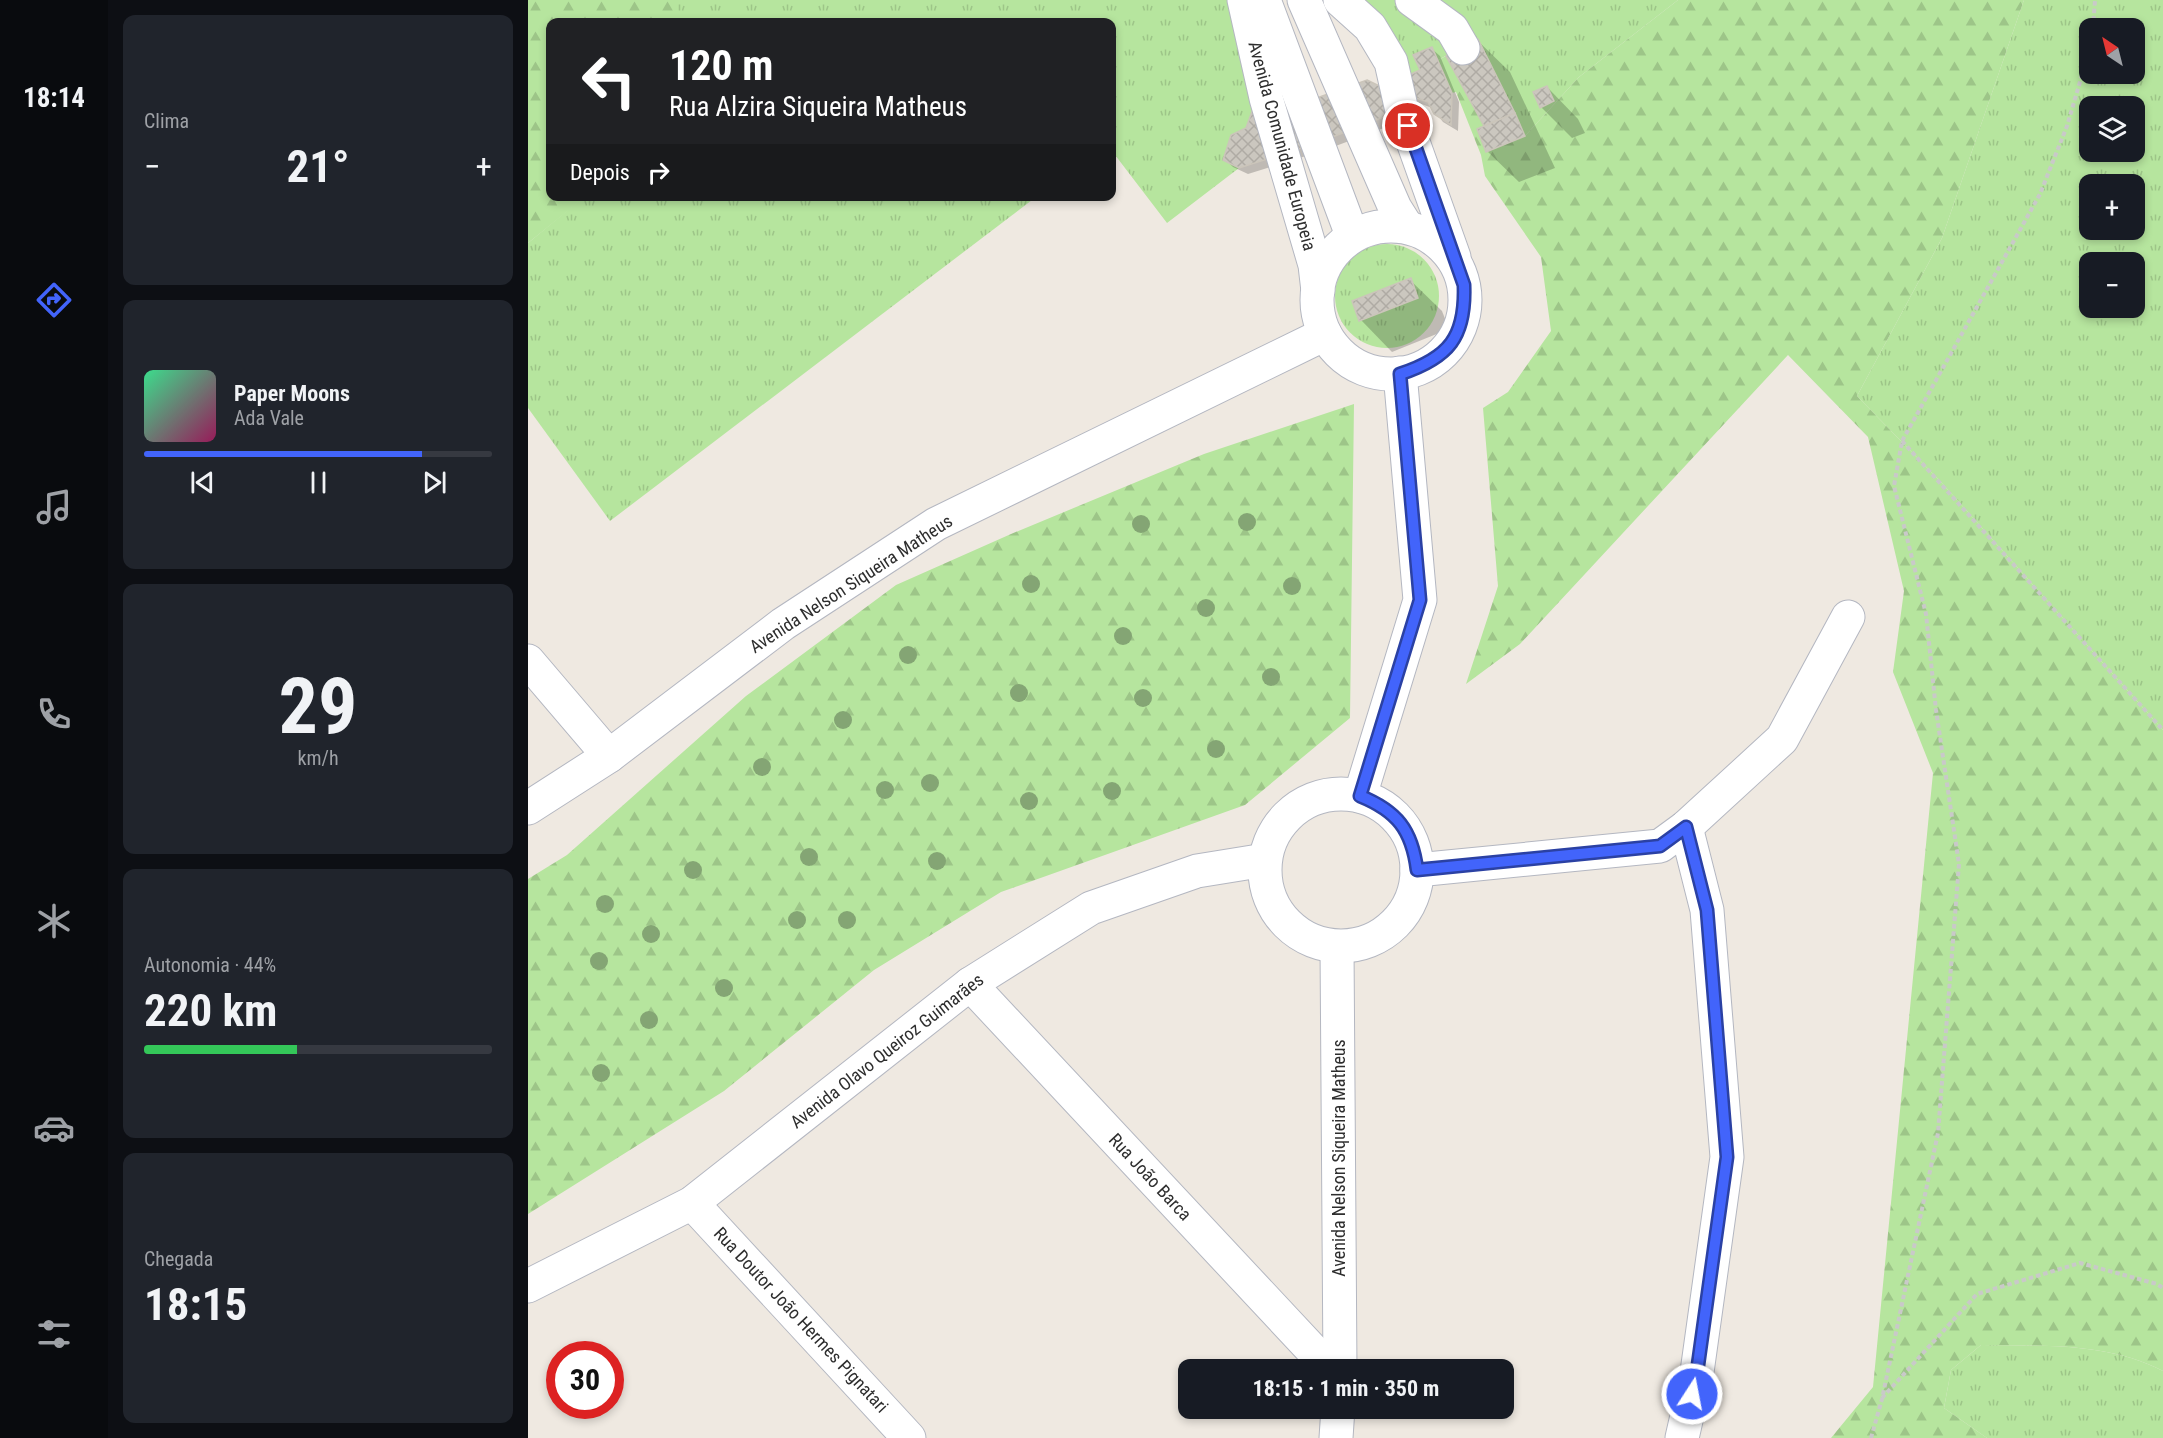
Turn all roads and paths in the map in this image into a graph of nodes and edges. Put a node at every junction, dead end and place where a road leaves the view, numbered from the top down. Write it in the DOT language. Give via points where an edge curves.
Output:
graph roads {
  1 [pos="1244,0"];
  2 [pos="1265,0"];
  3 [pos="1340,0"];
  4 [pos="1413,0"];
  5 [pos="2095,0"];
  6 [pos="1314,3"];
  7 [pos="2094,18"];
  8 [pos="1463,48"];
  9 [pos="2079,84"];
  10 [pos="1419,157"];
  11 [pos="1395,220"];
  12 [pos="1352,235"];
  13 [pos="1455,262"];
  14 [pos="1318,293"];
  15 [pos="1325,334"];
  16 [pos="1400,374"];
  17 [pos="1902,441"];
  18 [pos="1848,616"];
  19 [pos="528,661"];
  20 [pos="2163,730"];
  21 [pos="609,756"];
  22 [pos="1360,796"];
  23 [pos="528,808"];
  24 [pos="1686,827"];
  25 [pos="1265,860"];
  26 [pos="1417,870"];
  27 [pos="1337,947"];
  28 [pos="970,984"];
  29 [pos="692,1203"];
  30 [pos="528,1286"];
  31 [pos="2163,1288"];
  32 [pos="1321,1359"];
  33 [pos="1340,1359"];
  34 [pos="1882,1399"];
  35 [pos="1337,1419"];
  36 [pos="909,1438"];
  37 [pos="1335,1438"];
  38 [pos="1682,1438"];
  39 [pos="1871,1438"];
  1 -- 14 [label="street, Avenida Comunidade Europeia" via="1266,98 1315,266"];
  2 -- 6 [label="street, Avenida Comunidade Europeia" via="1283,12"];
  2 -- 12 [label="street, Avenida Comunidade Europeia"];
  3 -- 10 [label="street" via="1370,27 1391,62 1402,111"];
  4 -- 8 [label="street" via="1452,29"];
  5 -- 7 [label="path"];
  6 -- 11 [label="street, Avenida Comunidade Europeia"];
  9 -- 17 [label="path" via="2040,194"];
  10 -- 11 [label="street"];
  10 -- 13 [label="street"];
  11 -- 12 [label="street"];
  11 -- 13 [label="street" via="1426,234 1443,246"];
  12 -- 14 [label="street" via="1332,256"];
  13 -- 16 [label="street" via="1464,285 1465,309 1458,333 1443,352 1424,366"];
  14 -- 15 [label="street" via="1318,314"];
  15 -- 16 [label="street" via="1338,352 1357,365 1378,373"];
  15 -- 21 [label="street, Avenida Nelson Siqueira Matheus" via="936,524 783,624"];
  16 -- 22 [label="street" via="1420,600"];
  17 -- 20 [label="path"];
  17 -- 34 [label="path" via="1894,486 1926,614 1959,864 1938,1133"];
  18 -- 24 [label="street" via="1782,739"];
  19 -- 21 [label="street"];
  21 -- 23 [label="street, Avenida Nelson Siqueira Matheus"];
  22 -- 25 [label="street" via="1335,794 1310,800 1288,814 1273,835"];
  22 -- 26 [label="street" via="1395,816 1415,851"];
  24 -- 26 [label="street" via="1660,846"];
  24 -- 38 [label="street" via="1707,910 1727,1157 1697,1372"];
  25 -- 27 [label="street" via="1266,886 1275,910 1293,929 1315,942"];
  25 -- 28 [label="street, Avenida Olavo Queiroz Guimarães" via="1197,872 1091,908"];
  26 -- 27 [label="street" via="1413,894 1402,915 1385,931 1364,942"];
  27 -- 33 [label="street, Avenida Nelson Siqueira Matheus"];
  28 -- 29 [label="street, Avenida Olavo Queiroz Guimarães"];
  28 -- 32 [label="street, Rua João Barca"];
  29 -- 30 [label="street, Avenida Olavo Queiroz Guimarães"];
  29 -- 36 [label="street, Rua Doutor João Hermes Pignatari"];
  31 -- 34 [label="path" via="2080,1263 1977,1294"];
  34 -- 39 [label="path"];
  35 -- 37 [label="street"];
}
